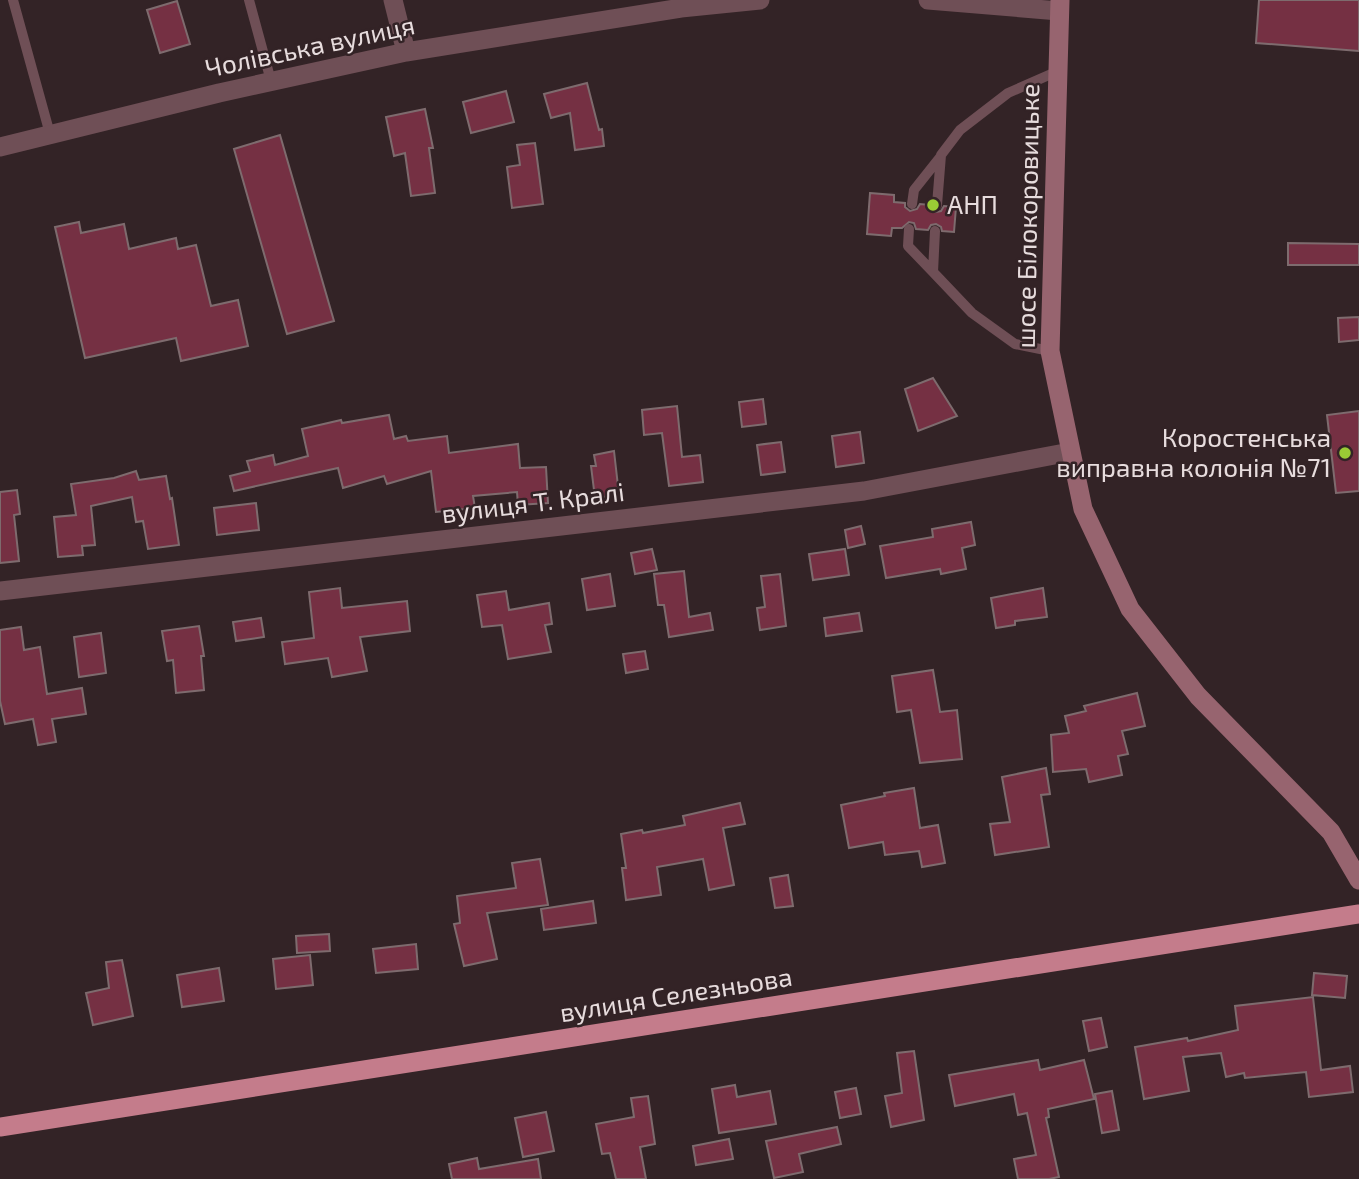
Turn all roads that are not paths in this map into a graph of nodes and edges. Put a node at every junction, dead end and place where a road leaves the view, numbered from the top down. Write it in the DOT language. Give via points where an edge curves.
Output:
graph roads {
  1 [pos="13,0"];
  2 [pos="249,0"];
  3 [pos="393,0"];
  4 [pos="760,0"];
  5 [pos="928,0"];
  6 [pos="1060,6"];
  7 [pos="406,52"];
  8 [pos="1058,71"];
  9 [pos="271,81"];
  10 [pos="50,134"];
  11 [pos="0,147"];
  12 [pos="942,155"];
  13 [pos="912,204"];
  14 [pos="937,205"];
  15 [pos="909,229"];
  16 [pos="935,231"];
  17 [pos="933,272"];
  18 [pos="1049,351"];
  19 [pos="1070,452"];
  20 [pos="0,591"];
  21 [pos="1359,880"];
  22 [pos="1359,914"];
  23 [pos="0,1127"];
  1 -- 10 [label="lane"];
  2 -- 9 [label="lane"];
  3 -- 7 [label="street"];
  4 -- 7 [label="street, Чолівська вулиця"];
  5 -- 6 [label="street"];
  6 -- 8 [label="main road, шосе Білокоровицьке"];
  7 -- 9 [label="street, Чолівська вулиця"];
  8 -- 12 [label="lane" via="1008,93 960,130"];
  8 -- 18 [label="main road, шосе Білокоровицьке"];
  9 -- 10 [label="street, Чолівська вулиця"];
  10 -- 11 [label="street, Чолівська вулиця"];
  12 -- 13 [label="lane" via="914,190"];
  12 -- 14 [label="lane"];
  15 -- 17 [label="lane" via="908,246"];
  16 -- 17 [label="lane"];
  17 -- 18 [label="lane" via="972,313 1014,344"];
  18 -- 19 [label="main road, шосе Білокоровицьке"];
  19 -- 20 [label="street, вулиця Т. Кралі" via="864,491"];
  19 -- 21 [label="main road, шосе Білокоровицьке" via="1083,509 1130,609 1198,696 1331,832"];
  22 -- 23 [label="highway, вулиця Селезньова"];
}
